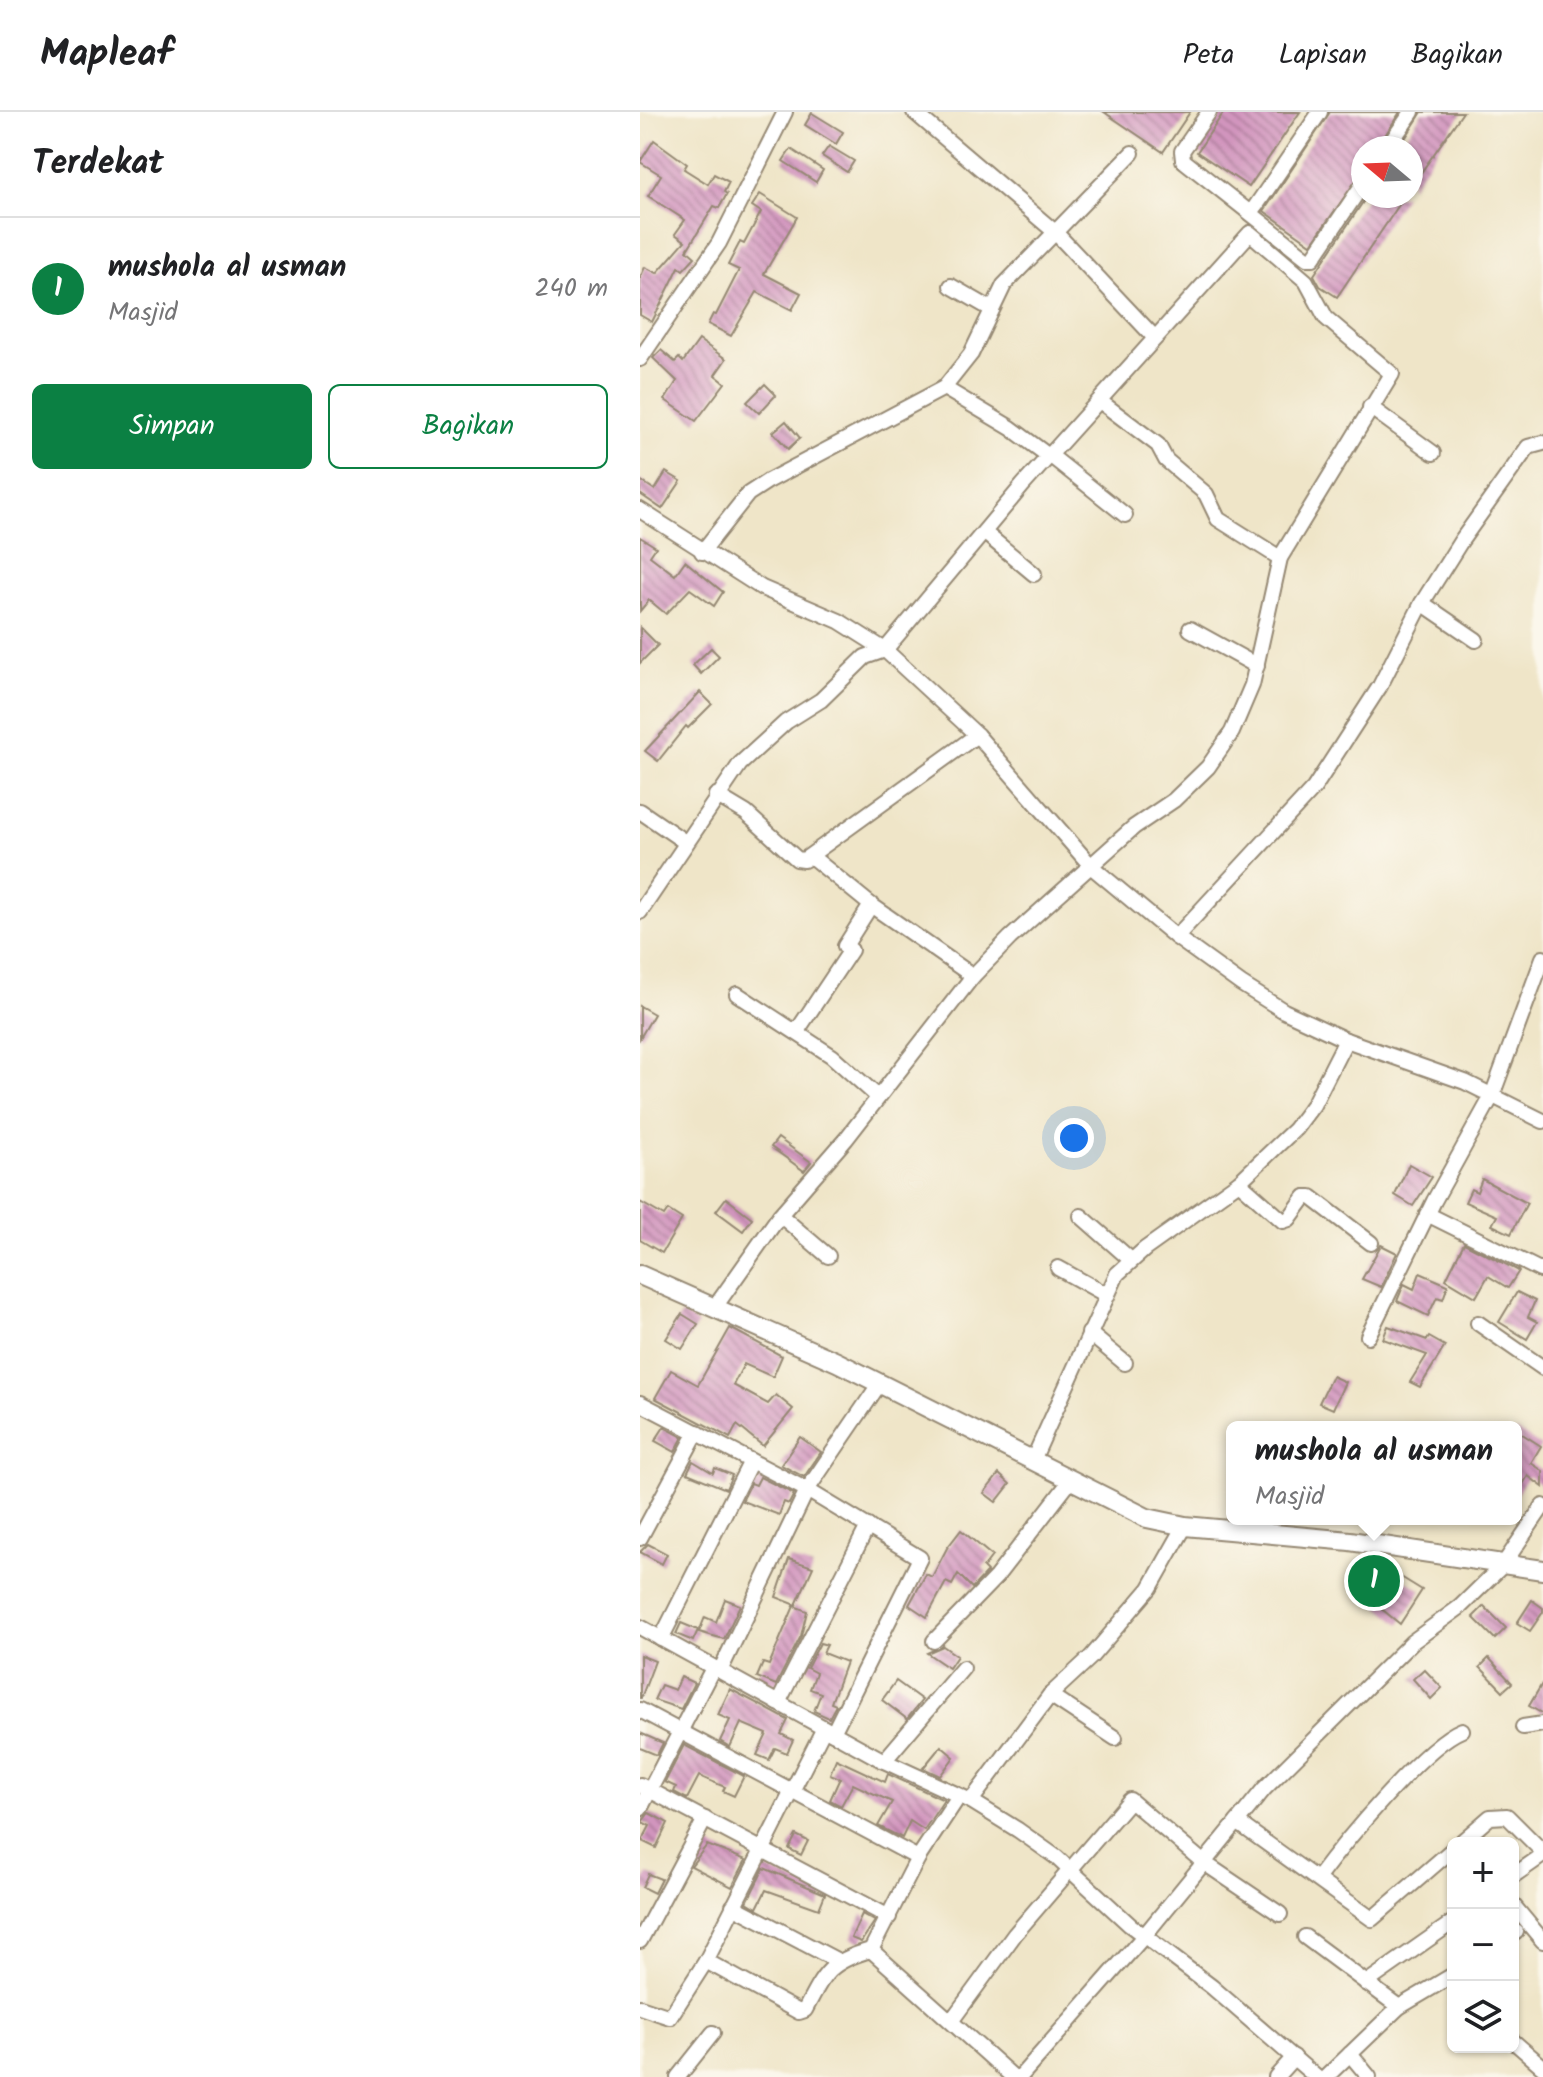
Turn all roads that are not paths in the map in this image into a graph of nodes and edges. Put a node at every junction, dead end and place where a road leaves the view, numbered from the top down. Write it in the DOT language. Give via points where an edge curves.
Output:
graph roads {
  1 [pos="785,112"];
  2 [pos="914,112"];
  3 [pos="1209,112"];
  4 [pos="1320,112"];
  5 [pos="1412,112"];
  6 [pos="1395,136"];
  7 [pos="1132,153"];
  8 [pos="1351,202"];
  9 [pos="1251,213"];
  10 [pos="1055,232"];
  11 [pos="951,286"];
  12 [pos="991,309"];
  13 [pos="1155,338"];
  14 [pos="640,359"];
  15 [pos="944,388"];
  16 [pos="1101,402"];
  17 [pos="1370,407"];
  18 [pos="1543,443"];
  19 [pos="1433,453"];
  20 [pos="1051,456"];
  21 [pos="640,510"];
  22 [pos="1125,515"];
  23 [pos="985,533"];
  24 [pos="702,552"];
  25 [pos="1280,558"];
  26 [pos="1034,574"];
  27 [pos="1422,603"];
  28 [pos="1190,629"];
  29 [pos="1476,640"];
  30 [pos="885,650"];
  31 [pos="1257,666"];
  32 [pos="977,735"];
  33 [pos="716,795"];
  34 [pos="640,811"];
  35 [pos="685,842"];
  36 [pos="812,857"];
  37 [pos="1092,867"];
  38 [pos="871,905"];
  39 [pos="640,912"];
  40 [pos="1176,937"];
  41 [pos="1543,958"];
  42 [pos="973,976"];
  43 [pos="737,994"];
  44 [pos="797,1031"];
  45 [pos="1346,1040"];
  46 [pos="1492,1096"];
  47 [pos="878,1097"];
  48 [pos="1543,1121"];
  49 [pos="1239,1182"];
  50 [pos="1427,1214"];
  51 [pos="780,1215"];
  52 [pos="1081,1216"];
  53 [pos="1371,1243"];
  54 [pos="828,1256"];
  55 [pos="1131,1260"];
  56 [pos="1058,1268"];
  57 [pos="1540,1270"];
  58 [pos="640,1275"];
  59 [pos="1105,1294"];
  60 [pos="715,1307"];
  61 [pos="1478,1323"];
  62 [pos="1089,1333"];
  63 [pos="1368,1336"];
  64 [pos="1125,1363"];
  65 [pos="1543,1368"];
  66 [pos="880,1383"];
  67 [pos="640,1403"];
  68 [pos="697,1432"];
  69 [pos="1033,1460"];
  70 [pos="751,1461"];
  71 [pos="1071,1480"];
  72 [pos="807,1490"];
  73 [pos="1543,1506"];
  74 [pos="868,1526"];
  75 [pos="1185,1526"];
  76 [pos="1263,1527"];
  77 [pos="640,1538"];
  78 [pos="1503,1565"];
  79 [pos="1543,1570"];
  80 [pos="640,1627"];
  81 [pos="661,1639"];
  82 [pos="934,1641"];
  83 [pos="963,1668"];
  84 [pos="717,1670"];
  85 [pos="1050,1695"];
  86 [pos="778,1703"];
  87 [pos="640,1710"];
  88 [pos="1543,1724"];
  89 [pos="1523,1727"];
  90 [pos="1462,1730"];
  91 [pos="829,1731"];
  92 [pos="681,1732"];
  93 [pos="1115,1738"];
  94 [pos="884,1761"];
  95 [pos="645,1787"];
  96 [pos="793,1791"];
  97 [pos="965,1798"];
  98 [pos="640,1809"];
  99 [pos="705,1819"];
  100 [pos="1237,1822"];
  101 [pos="1467,1837"];
  102 [pos="762,1850"];
  103 [pos="1447,1854"];
  104 [pos="1543,1854"];
  105 [pos="918,1858"];
  106 [pos="1203,1862"];
  107 [pos="1069,1869"];
  108 [pos="1519,1872"];
  109 [pos="1317,1879"];
  110 [pos="733,1906"];
  111 [pos="1516,1909"];
  112 [pos="1280,1914"];
  113 [pos="889,1917"];
  114 [pos="1447,1926"];
  115 [pos="1144,1936"];
  116 [pos="1305,1937"];
  117 [pos="640,1941"];
  118 [pos="1543,1941"];
  119 [pos="871,1950"];
  120 [pos="706,1961"];
  121 [pos="838,1961"];
  122 [pos="1447,1982"];
  123 [pos="1366,1983"];
  124 [pos="1399,2007"];
  125 [pos="641,2010"];
  126 [pos="952,2020"];
  127 [pos="713,2033"];
  128 [pos="1519,2046"];
  129 [pos="1350,2054"];
  130 [pos="1294,2057"];
  131 [pos="1543,2067"];
  132 [pos="678,2077"];
  133 [pos="1013,2077"];
  134 [pos="1020,2077"];
  135 [pos="1276,2077"];
  136 [pos="1316,2077"];
  137 [pos="1326,2077"];
  138 [pos="1369,2077"];
  1 -- 14 [label="street" via="719,243"];
  2 -- 10 [label="street"];
  3 -- 9 [label="street" via="1182,151 1183,160"];
  4 -- 9 [label="street"];
  5 -- 6 [label="street"];
  7 -- 10 [label="street"];
  8 -- 9 [label="street" via="1313,258 1301,255"];
  10 -- 12 [label="street" via="1004,285"];
  10 -- 13 [label="street"];
  11 -- 12 [label="street"];
  12 -- 15 [label="street" via="971,354"];
  13 -- 16 [label="street"];
  13 -- 17 [label="street" via="1250,233 1306,281 1326,318 1392,374"];
  15 -- 20 [label="street"];
  15 -- 24 [label="street" via="748,494"];
  16 -- 20 [label="street"];
  16 -- 25 [label="street" via="1158,445 1166,460 1206,494 1218,519"];
  17 -- 19 [label="street"];
  17 -- 25 [label="street"];
  18 -- 27 [label="street" via="1528,447"];
  20 -- 22 [label="street"];
  20 -- 23 [label="street"];
  21 -- 24 [label="street"];
  23 -- 26 [label="street"];
  23 -- 30 [label="street"];
  24 -- 30 [label="street"];
  25 -- 31 [label="street"];
  27 -- 29 [label="street"];
  27 -- 40 [label="street" via="1380,686 1314,788"];
  28 -- 31 [label="street"];
  30 -- 32 [label="street"];
  30 -- 33 [label="street" via="865,657 821,700 786,722 740,764"];
  31 -- 37 [label="street" via="1244,707 1208,767"];
  32 -- 36 [label="street"];
  32 -- 37 [label="street"];
  33 -- 35 [label="street"];
  33 -- 36 [label="street" via="746,813 797,859"];
  34 -- 35 [label="street"];
  35 -- 39 [label="street"];
  36 -- 38 [label="street"];
  37 -- 40 [label="street"];
  37 -- 42 [label="street"];
  38 -- 42 [label="street"];
  38 -- 44 [label="street" via="845,946 851,950"];
  40 -- 45 [label="street" via="1284,1011"];
  41 -- 46 [label="street"];
  42 -- 47 [label="street"];
  43 -- 44 [label="street"];
  44 -- 47 [label="street"];
  45 -- 46 [label="street"];
  45 -- 49 [label="street" via="1304,1117"];
  46 -- 48 [label="street"];
  46 -- 50 [label="street"];
  47 -- 51 [label="street"];
  49 -- 53 [label="street" via="1283,1221 1311,1197"];
  49 -- 55 [label="street"];
  50 -- 57 [label="street"];
  50 -- 63 [label="street"];
  51 -- 54 [label="street"];
  51 -- 60 [label="street"];
  52 -- 55 [label="street"];
  55 -- 59 [label="street"];
  56 -- 59 [label="street"];
  58 -- 60 [label="main road"];
  59 -- 62 [label="street"];
  60 -- 66 [label="main road"];
  61 -- 65 [label="street"];
  62 -- 64 [label="street"];
  62 -- 69 [label="street"];
  66 -- 69 [label="main road"];
  66 -- 72 [label="street"];
  67 -- 68 [label="street"];
  68 -- 70 [label="street"];
  68 -- 77 [label="street"];
  69 -- 71 [label="main road"];
  70 -- 72 [label="street"];
  70 -- 81 [label="street"];
  71 -- 75 [label="main road" via="1147,1518"];
  71 -- 82 [label="street" via="987,1588"];
  72 -- 74 [label="street"];
  72 -- 84 [label="street"];
  73 -- 78 [label="street"];
  74 -- 86 [label="street"];
  74 -- 91 [label="street" via="914,1552 919,1562"];
  75 -- 76 [label="main road"];
  75 -- 85 [label="street" via="1150,1588 1091,1657"];
  76 -- 78 [label="main road"];
  78 -- 79 [label="main road"];
  78 -- 100 [label="street" via="1355,1696"];
  80 -- 81 [label="street"];
  81 -- 84 [label="street"];
  83 -- 94 [label="street"];
  84 -- 86 [label="street"];
  84 -- 92 [label="street"];
  85 -- 93 [label="street"];
  85 -- 97 [label="street"];
  86 -- 91 [label="street"];
  87 -- 92 [label="street"];
  88 -- 89 [label="street"];
  90 -- 109 [label="street" via="1355,1829"];
  91 -- 94 [label="street"];
  91 -- 96 [label="street"];
  92 -- 95 [label="street"];
  92 -- 96 [label="street"];
  94 -- 97 [label="street"];
  95 -- 98 [label="street"];
  95 -- 99 [label="street"];
  96 -- 102 [label="street"];
  96 -- 105 [label="street"];
  97 -- 105 [label="street"];
  97 -- 107 [label="street"];
  99 -- 102 [label="street"];
  99 -- 117 [label="street"];
  100 -- 106 [label="street"];
  100 -- 109 [label="street"];
  101 -- 104 [label="street" via="1490,1817 1507,1816"];
  102 -- 110 [label="street"];
  102 -- 113 [label="street"];
  103 -- 109 [label="street" via="1372,1919"];
  104 -- 108 [label="street"];
  105 -- 113 [label="street"];
  106 -- 107 [label="street" via="1130,1800"];
  106 -- 112 [label="street"];
  106 -- 115 [label="street"];
  107 -- 115 [label="street"];
  107 -- 126 [label="street"];
  110 -- 120 [label="street"];
  110 -- 121 [label="street"];
  111 -- 118 [label="street"];
  113 -- 119 [label="street"];
  114 -- 123 [label="street"];
  115 -- 130 [label="street"];
  115 -- 134 [label="street"];
  116 -- 123 [label="street"];
  119 -- 121 [label="street"];
  119 -- 126 [label="street"];
  120 -- 121 [label="street" via="799,2012"];
  120 -- 125 [label="street" via="670,2017"];
  122 -- 124 [label="street"];
  123 -- 124 [label="street"];
  124 -- 129 [label="street"];
  126 -- 133 [label="street"];
  127 -- 132 [label="street"];
  128 -- 131 [label="street"];
  129 -- 137 [label="street"];
  129 -- 138 [label="street"];
  130 -- 135 [label="street"];
  130 -- 136 [label="street"];
}
